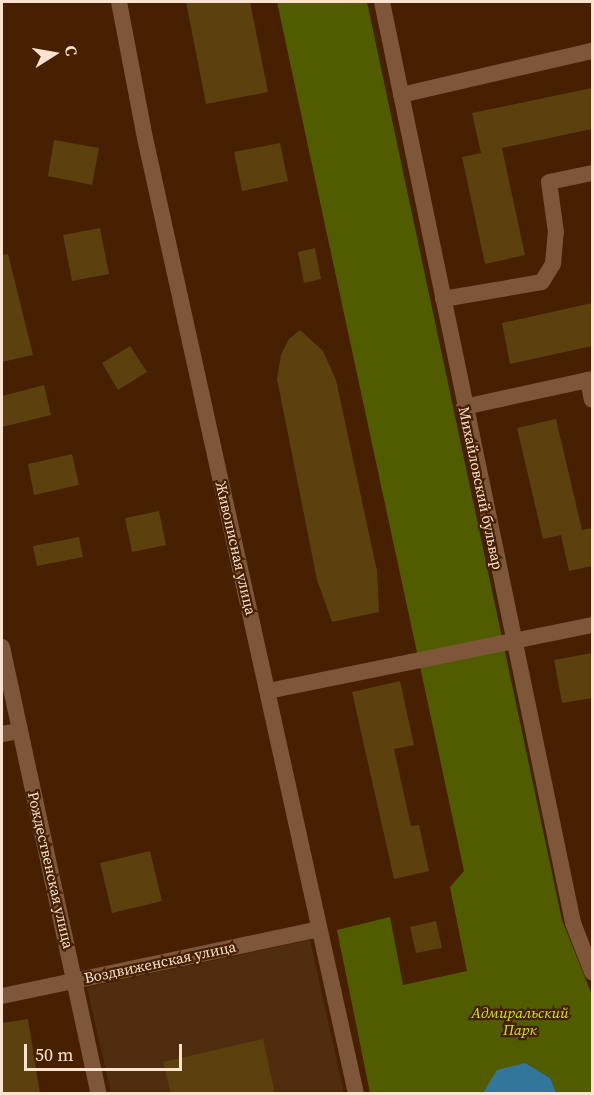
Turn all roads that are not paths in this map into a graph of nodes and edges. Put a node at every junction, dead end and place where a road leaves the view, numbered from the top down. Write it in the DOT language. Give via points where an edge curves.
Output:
graph roads {
  1 [pos="119,2"];
  2 [pos="382,2"];
  3 [pos="592,51"];
  4 [pos="401,95"];
  5 [pos="592,173"];
  6 [pos="443,299"];
  7 [pos="590,380"];
  8 [pos="592,400"];
  9 [pos="464,407"];
  10 [pos="592,625"];
  11 [pos="513,639"];
  12 [pos="2,647"];
  13 [pos="268,691"];
  14 [pos="19,730"];
  15 [pos="2,734"];
  16 [pos="319,928"];
  17 [pos="592,972"];
  18 [pos="75,980"];
  19 [pos="2,996"];
  20 [pos="99,1094"];
  21 [pos="356,1094"];
  1 -- 13 [label="street, Живописная улица" via="145,138"];
  2 -- 4 [label="street, Михайловский бульвар"];
  3 -- 4 [label="street"];
  4 -- 6 [label="street, Михайловский бульвар"];
  5 -- 6 [label="street" via="549,182 556,232 553,264 542,282"];
  6 -- 9 [label="street, Михайловский бульвар"];
  7 -- 8 [label="street"];
  7 -- 9 [label="street"];
  9 -- 11 [label="street, Михайловский бульвар"];
  10 -- 11 [label="street"];
  11 -- 13 [label="street"];
  11 -- 17 [label="street, Михайловский бульвар" via="573,923"];
  12 -- 14 [label="street, Рождественская улица"];
  13 -- 16 [label="street, Живописная улица"];
  14 -- 15 [label="street"];
  14 -- 18 [label="street, Рождественская улица"];
  16 -- 18 [label="street, Воздвиженская улица"];
  16 -- 21 [label="street, Живописная улица"];
  18 -- 19 [label="street, Воздвиженская улица"];
  18 -- 20 [label="street, Рождественская улица"];
}
